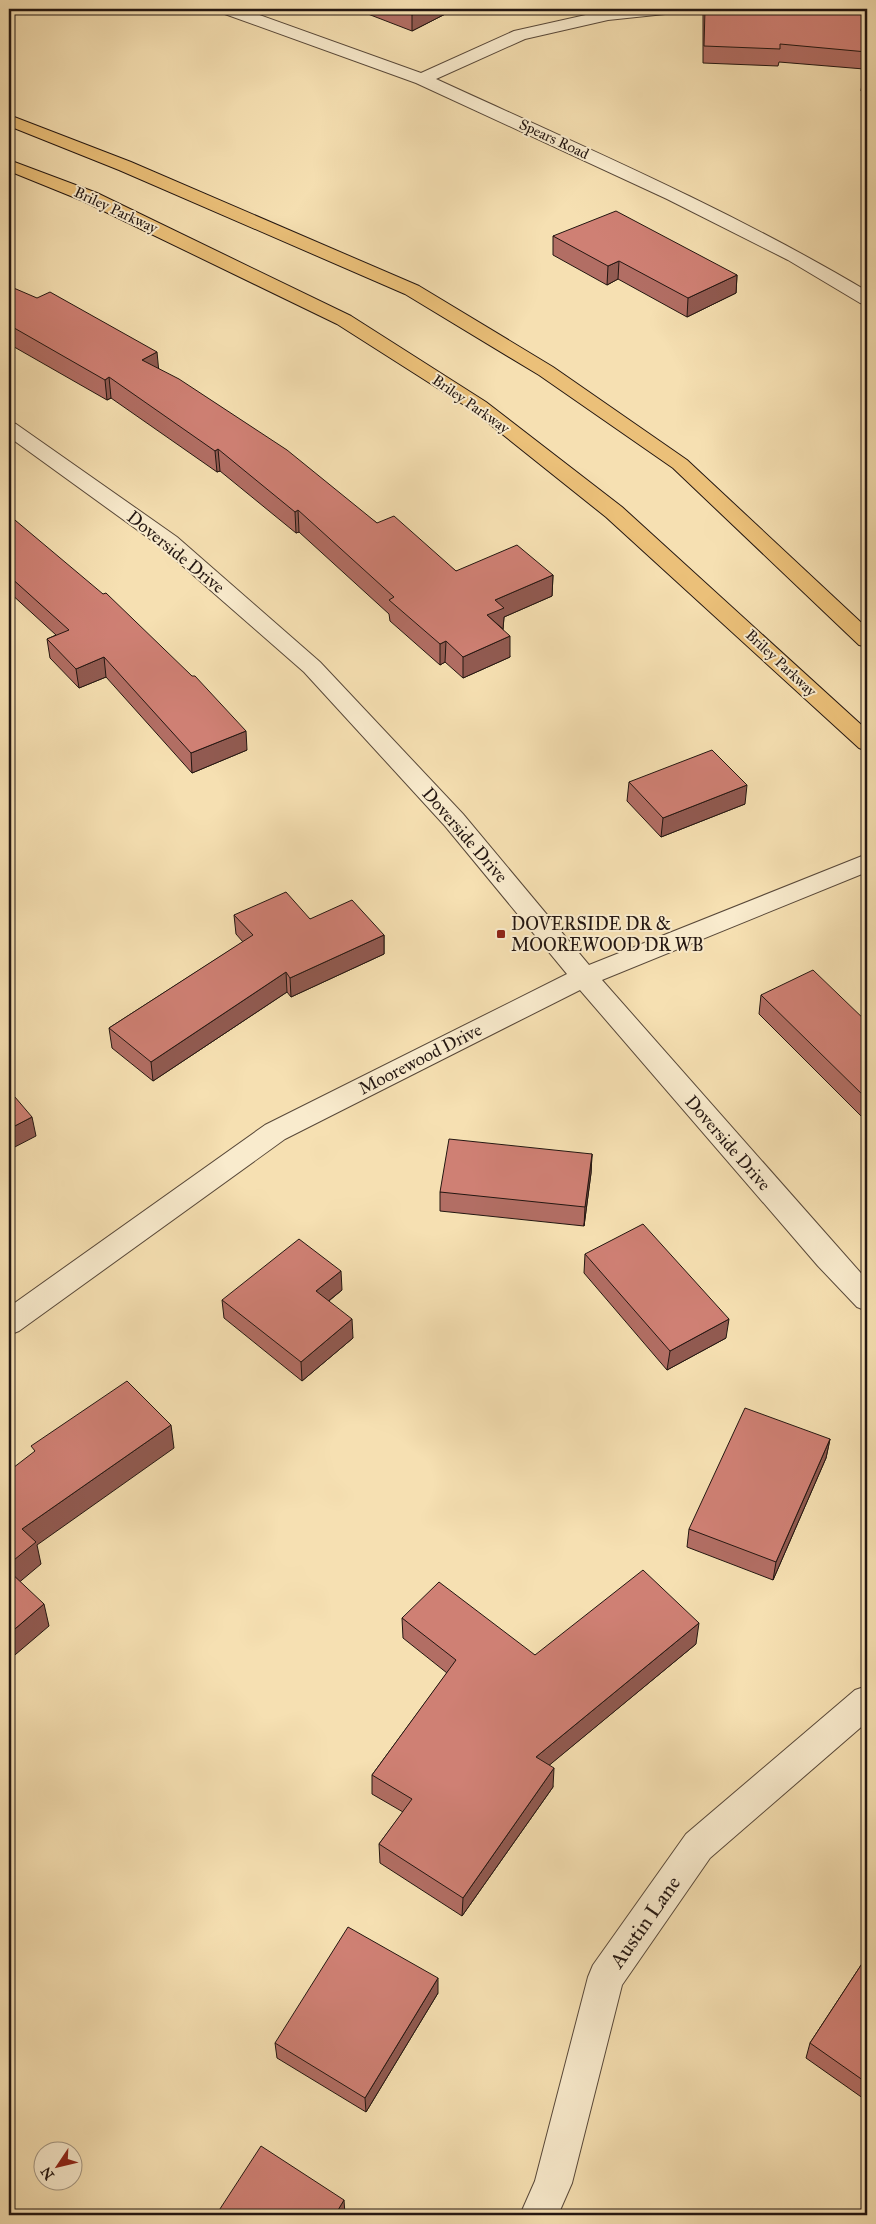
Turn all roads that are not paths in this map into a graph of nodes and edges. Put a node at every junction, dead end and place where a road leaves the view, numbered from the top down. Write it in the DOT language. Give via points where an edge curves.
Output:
graph roads {
  1 [pos="228,9"];
  2 [pos="665,9"];
  3 [pos="422,79"];
  4 [pos="9,120"];
  5 [pos="9,165"];
  6 [pos="867,299"];
  7 [pos="9,428"];
  8 [pos="867,640"];
  9 [pos="867,743"];
  10 [pos="867,862"];
  11 [pos="584,977"];
  12 [pos="867,1299"];
  13 [pos="9,1323"];
  14 [pos="867,1701"];
  15 [pos="539,2215"];
  1 -- 3 [label="street, Spears Road"];
  2 -- 3 [label="street" via="608,15 520,35"];
  3 -- 6 [label="street, Spears Road" via="674,195 795,256"];
  4 -- 8 [label="highway" via="125,166 420,295 546,371 680,464"];
  5 -- 9 [label="highway, Briley Parkway" via="90,197 344,320 479,406 614,512"];
  7 -- 11 [label="street, Doverside Drive" via="169,542 312,667 454,820"];
  10 -- 11 [label="street, Moorewood Drive"];
  11 -- 12 [label="street, Doverside Drive"];
  11 -- 13 [label="street, Moorewood Drive" via="275,1132"];
  14 -- 15 [label="street, Austin Lane" via="698,1846 606,1977 554,2182"];
}
